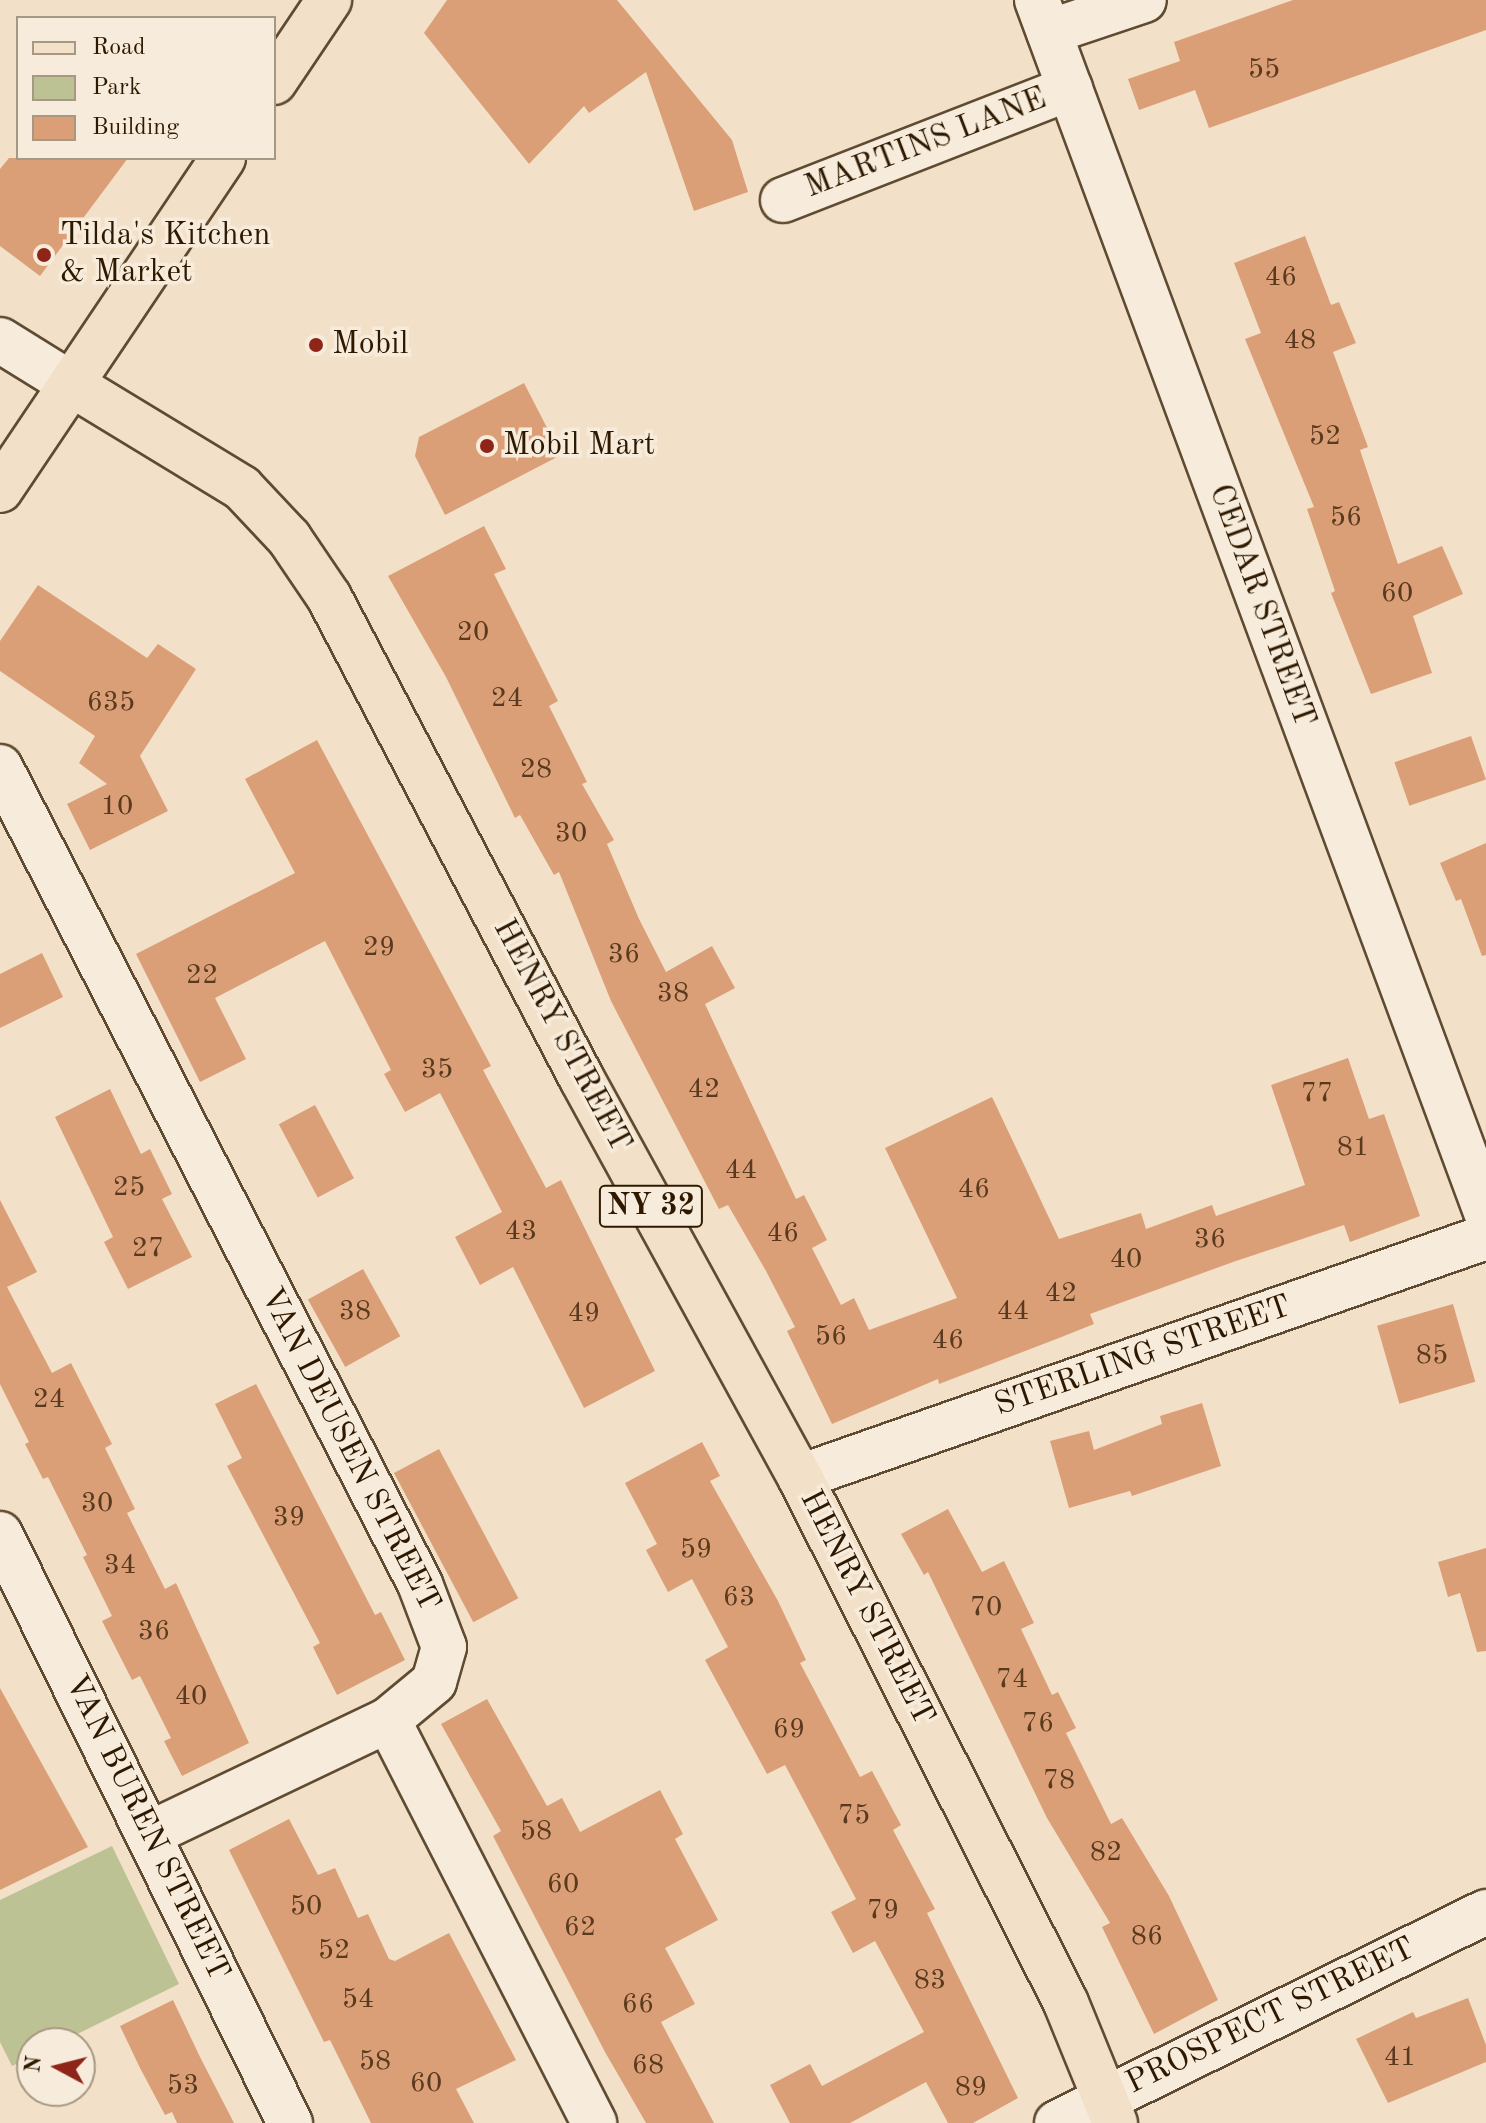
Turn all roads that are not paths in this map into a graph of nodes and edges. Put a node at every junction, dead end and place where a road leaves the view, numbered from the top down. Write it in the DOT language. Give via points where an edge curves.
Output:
graph roads {
  1 [pos="329,0"];
  2 [pos="1144,0"];
  3 [pos="1043,16"];
  4 [pos="276,79"];
  5 [pos="1070,88"];
  6 [pos="222,160"];
  7 [pos="783,200"];
  8 [pos="0,340"];
  9 [pos="71,384"];
  10 [pos="0,490"];
  11 [pos="0,767"];
  12 [pos="1486,1212"];
  13 [pos="1486,1237"];
  14 [pos="800,1477"];
  15 [pos="0,1534"];
  16 [pos="388,1720"];
  17 [pos="149,1834"];
  18 [pos="1486,1912"];
  19 [pos="1110,2110"];
  20 [pos="290,2123"];
  21 [pos="594,2123"];
  22 [pos="1057,2123"];
  1 -- 4 [label="main road"];
  2 -- 3 [label="street"];
  3 -- 5 [label="street, CEDAR STREET"];
  5 -- 7 [label="street, MARTINS LANE"];
  5 -- 12 [label="street, CEDAR STREET"];
  6 -- 9 [label="main road"];
  8 -- 9 [label="street"];
  9 -- 10 [label="main road"];
  9 -- 14 [label="main road, HENRY STREET / NY 32" via="242,488 289,538 321,585"];
  11 -- 16 [label="street, VAN DEUSEN STREET" via="420,1584 444,1647 434,1682"];
  13 -- 14 [label="street, STERLING STREET"];
  14 -- 19 [label="main road, HENRY STREET / NY 32" via="1066,2003"];
  15 -- 17 [label="street, VAN BUREN STREET"];
  16 -- 17 [label="street, VAN DEUSEN STREET"];
  16 -- 21 [label="street"];
  17 -- 20 [label="street, VAN BUREN STREET"];
  18 -- 19 [label="street, PROSPECT STREET"];
  19 -- 22 [label="street, PROSPECT STREET"];
}
